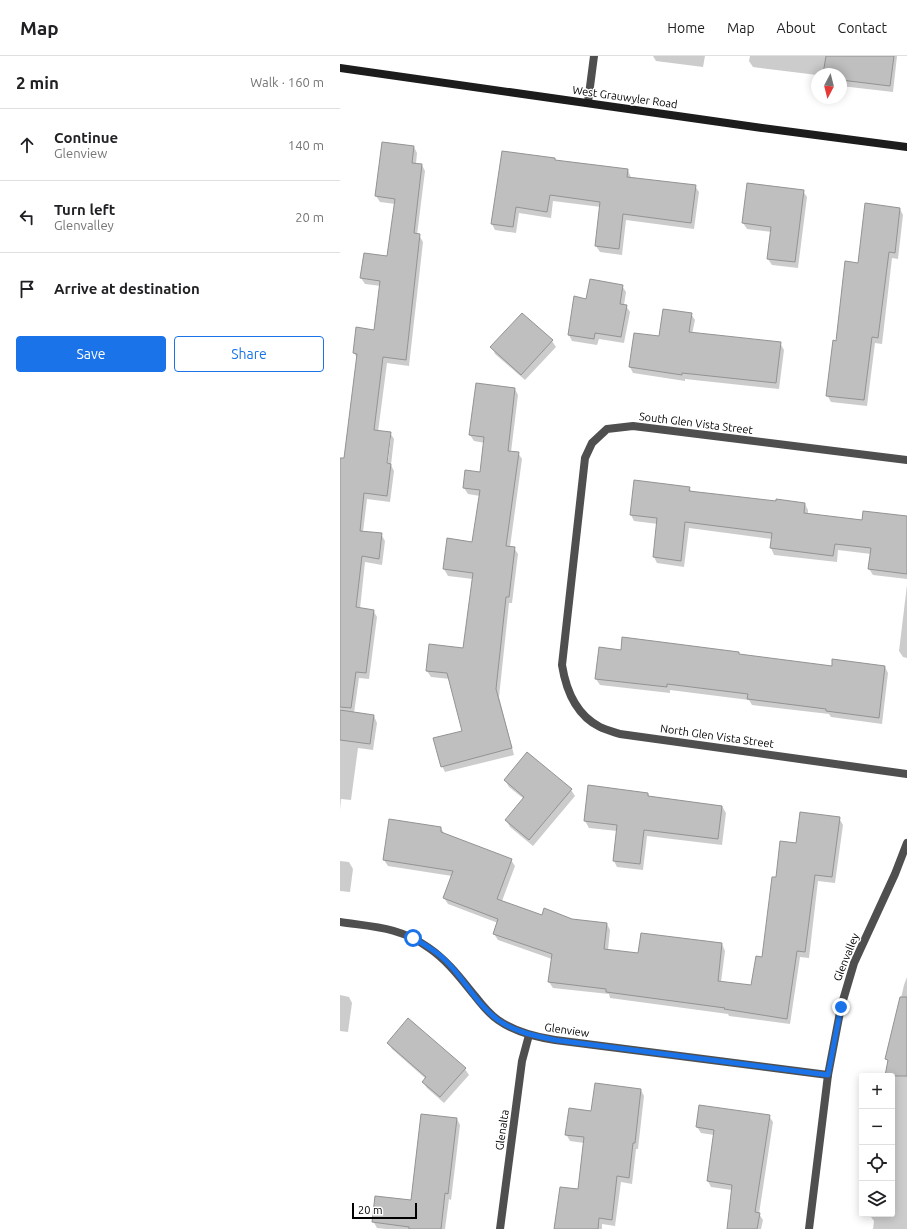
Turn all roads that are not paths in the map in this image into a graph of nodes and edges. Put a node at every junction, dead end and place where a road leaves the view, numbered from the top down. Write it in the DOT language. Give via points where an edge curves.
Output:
graph roads {
  1 [pos="594,56"];
  2 [pos="340,68"];
  3 [pos="588,102"];
  4 [pos="907,147"];
  5 [pos="907,460"];
  6 [pos="562,665"];
  7 [pos="907,774"];
  8 [pos="907,843"];
  9 [pos="340,922"];
  10 [pos="529,1035"];
  11 [pos="828,1075"];
  12 [pos="500,1229"];
  13 [pos="808,1229"];
  1 -- 3 [label="street"];
  2 -- 3 [label="main road, West Grauwyler Road"];
  3 -- 4 [label="main road, West Grauwyler Road"];
  5 -- 6 [label="street, South Glen Vista Street" via="633,426 607,429 592,442 585,458"];
  6 -- 7 [label="street, North Glen Vista Street" via="564,678 575,705 599,726 620,734"];
  8 -- 11 [label="street, Glenvalley" via="847,983"];
  9 -- 10 [label="street, Glenview" via="399,931 429,948 446,960 484,1007 498,1020"];
  10 -- 11 [label="street, Glenview"];
  10 -- 12 [label="street, Glenalta" via="522,1061"];
  11 -- 13 [label="street, Glenvalley"];
}
